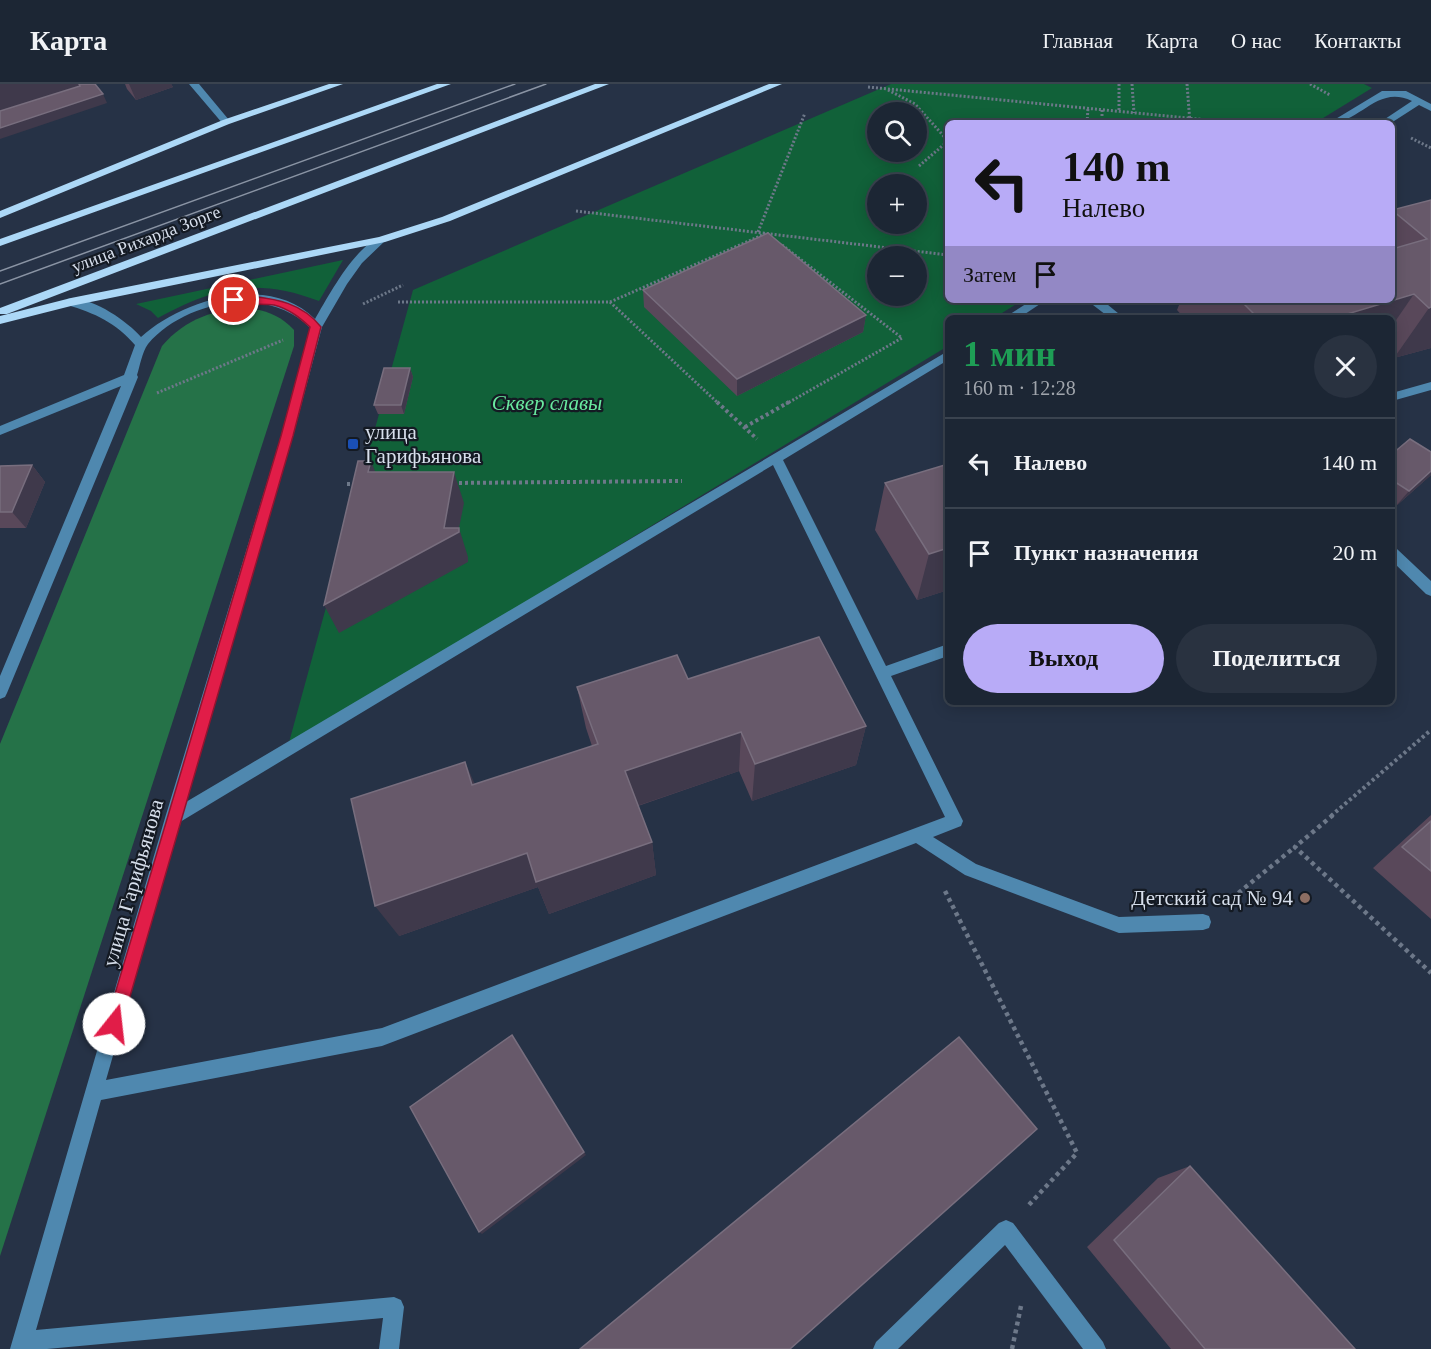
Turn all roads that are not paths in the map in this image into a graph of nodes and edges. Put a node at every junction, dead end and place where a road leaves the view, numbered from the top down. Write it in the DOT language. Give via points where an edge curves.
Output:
graph roads {
  1 [pos="194,84"];
  2 [pos="338,84"];
  3 [pos="446,84"];
  4 [pos="604,84"];
  5 [pos="777,84"];
  6 [pos="1386,84"];
  7 [pos="1403,93"];
  8 [pos="1419,101"];
  9 [pos="1431,108"];
  10 [pos="1339,120"];
  11 [pos="1389,120"];
  12 [pos="226,122"];
  13 [pos="0,215"];
  14 [pos="381,240"];
  15 [pos="0,243"];
  16 [pos="71,302"];
  17 [pos="1035,303"];
  18 [pos="1099,303"];
  19 [pos="0,312"];
  20 [pos="1015,315"];
  21 [pos="1114,315"];
  22 [pos="0,320"];
  23 [pos="315,327"];
  24 [pos="141,344"];
  25 [pos="945,357"];
  26 [pos="132,377"];
  27 [pos="1431,386"];
  28 [pos="1395,396"];
  29 [pos="0,431"];
  30 [pos="776,458"];
  31 [pos="1395,556"];
  32 [pos="1431,590"];
  33 [pos="945,651"];
  34 [pos="882,673"];
  35 [pos="0,693"];
  36 [pos="173,818"];
  37 [pos="917,835"];
  38 [pos="1203,922"];
  39 [pos="94,1092"];
  40 [pos="21,1345"];
  41 [pos="388,1349"];
  42 [pos="883,1349"];
  43 [pos="1096,1349"];
  1 -- 12 [label="street"];
  2 -- 12 [label="main road"];
  3 -- 15 [label="main road"];
  4 -- 19 [label="main road, улица Рихарда Зорге"];
  5 -- 14 [label="main road" via="446,219"];
  6 -- 7 [label="street"];
  7 -- 8 [label="street"];
  7 -- 10 [label="street" via="1382,94"];
  8 -- 9 [label="street"];
  8 -- 11 [label="street"];
  12 -- 13 [label="main road"];
  14 -- 16 [label="main road"];
  14 -- 23 [label="street, улица Гарифьянова" via="342,282"];
  16 -- 22 [label="main road"];
  16 -- 24 [label="street" via="101,310 125,325"];
  17 -- 20 [label="street"];
  18 -- 21 [label="street"];
  23 -- 24 [label="street" via="300,312 277,302 218,302 188,311"];
  23 -- 36 [label="street, улица Гарифьянова" via="287,436"];
  24 -- 26 [label="street"];
  25 -- 30 [label="street"];
  26 -- 29 [label="street"];
  26 -- 35 [label="street"];
  27 -- 28 [label="street"];
  30 -- 34 [label="street"];
  30 -- 36 [label="street"];
  31 -- 32 [label="street"];
  33 -- 34 [label="street"];
  34 -- 37 [label="street" via="955,821"];
  36 -- 39 [label="street, улица Гарифьянова"];
  37 -- 38 [label="street" via="971,870 1119,925"];
  37 -- 39 [label="street" via="382,1037"];
  39 -- 40 [label="street, улица Гарифьянова"];
  40 -- 41 [label="street" via="394,1306"];
  42 -- 43 [label="street" via="1006,1230"];
}
